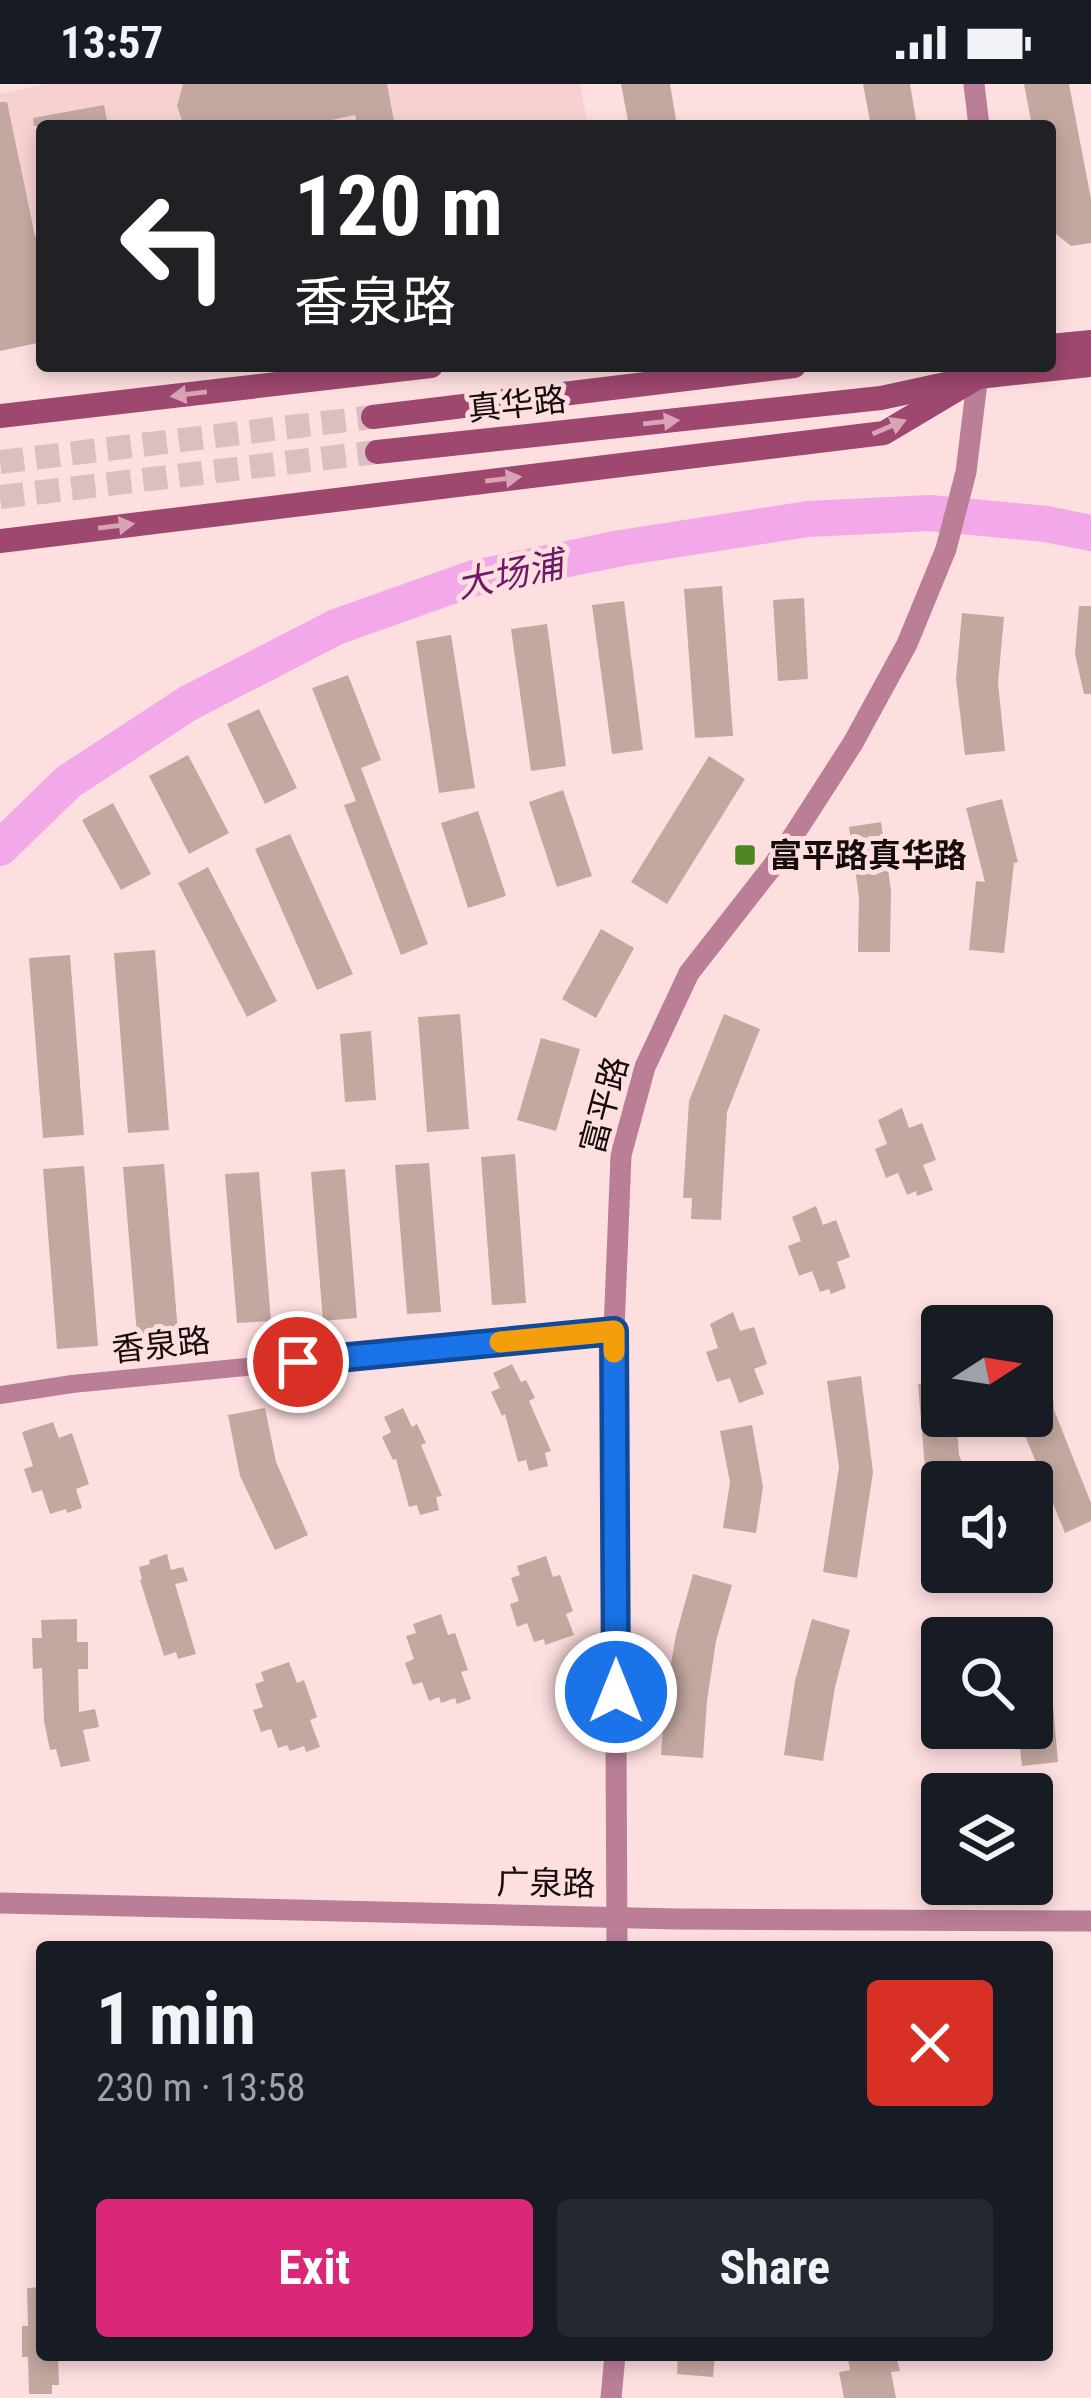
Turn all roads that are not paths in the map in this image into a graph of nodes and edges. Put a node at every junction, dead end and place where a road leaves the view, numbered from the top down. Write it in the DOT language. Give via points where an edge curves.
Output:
graph roads {
  1 [pos="974,84"];
  2 [pos="978,120"];
  3 [pos="1091,342"];
  4 [pos="1056,345"];
  5 [pos="1091,365"];
  6 [pos="1056,367"];
  7 [pos="378,372"];
  8 [pos="744,372"];
  9 [pos="978,372"];
  10 [pos="0,416"];
  11 [pos="373,417"];
  12 [pos="377,452"];
  13 [pos="0,541"];
  14 [pos="614,1331"];
  15 [pos="0,1396"];
  16 [pos="0,1903"];
  17 [pos="617,1918"];
  18 [pos="1091,1921"];
  19 [pos="617,1941"];
  20 [pos="614,2361"];
  21 [pos="611,2398"];
  1 -- 2 [label="street"];
  3 -- 4 [label="main road"];
  5 -- 6 [label="main road, 真华路"];
  7 -- 10 [label="main road, one-way"];
  8 -- 11 [label="main road, 真华路"];
  12 -- 9 [label="main road, 真华路, one-way" via="881,398"];
  13 -- 9 [label="main road, one-way" via="884,434"];
  9 -- 14 [label="street, 富平路" via="946,549 907,644 772,867 689,973 645,1067 621,1155"];
  14 -- 15 [label="street, 香泉路"];
  14 -- 17 [label="street, 富平路"];
  16 -- 17 [label="street, 广泉路"];
  17 -- 18 [label="street, 广泉路"];
  17 -- 19 [label="street, 富平路"];
  20 -- 21 [label="street"];
}
